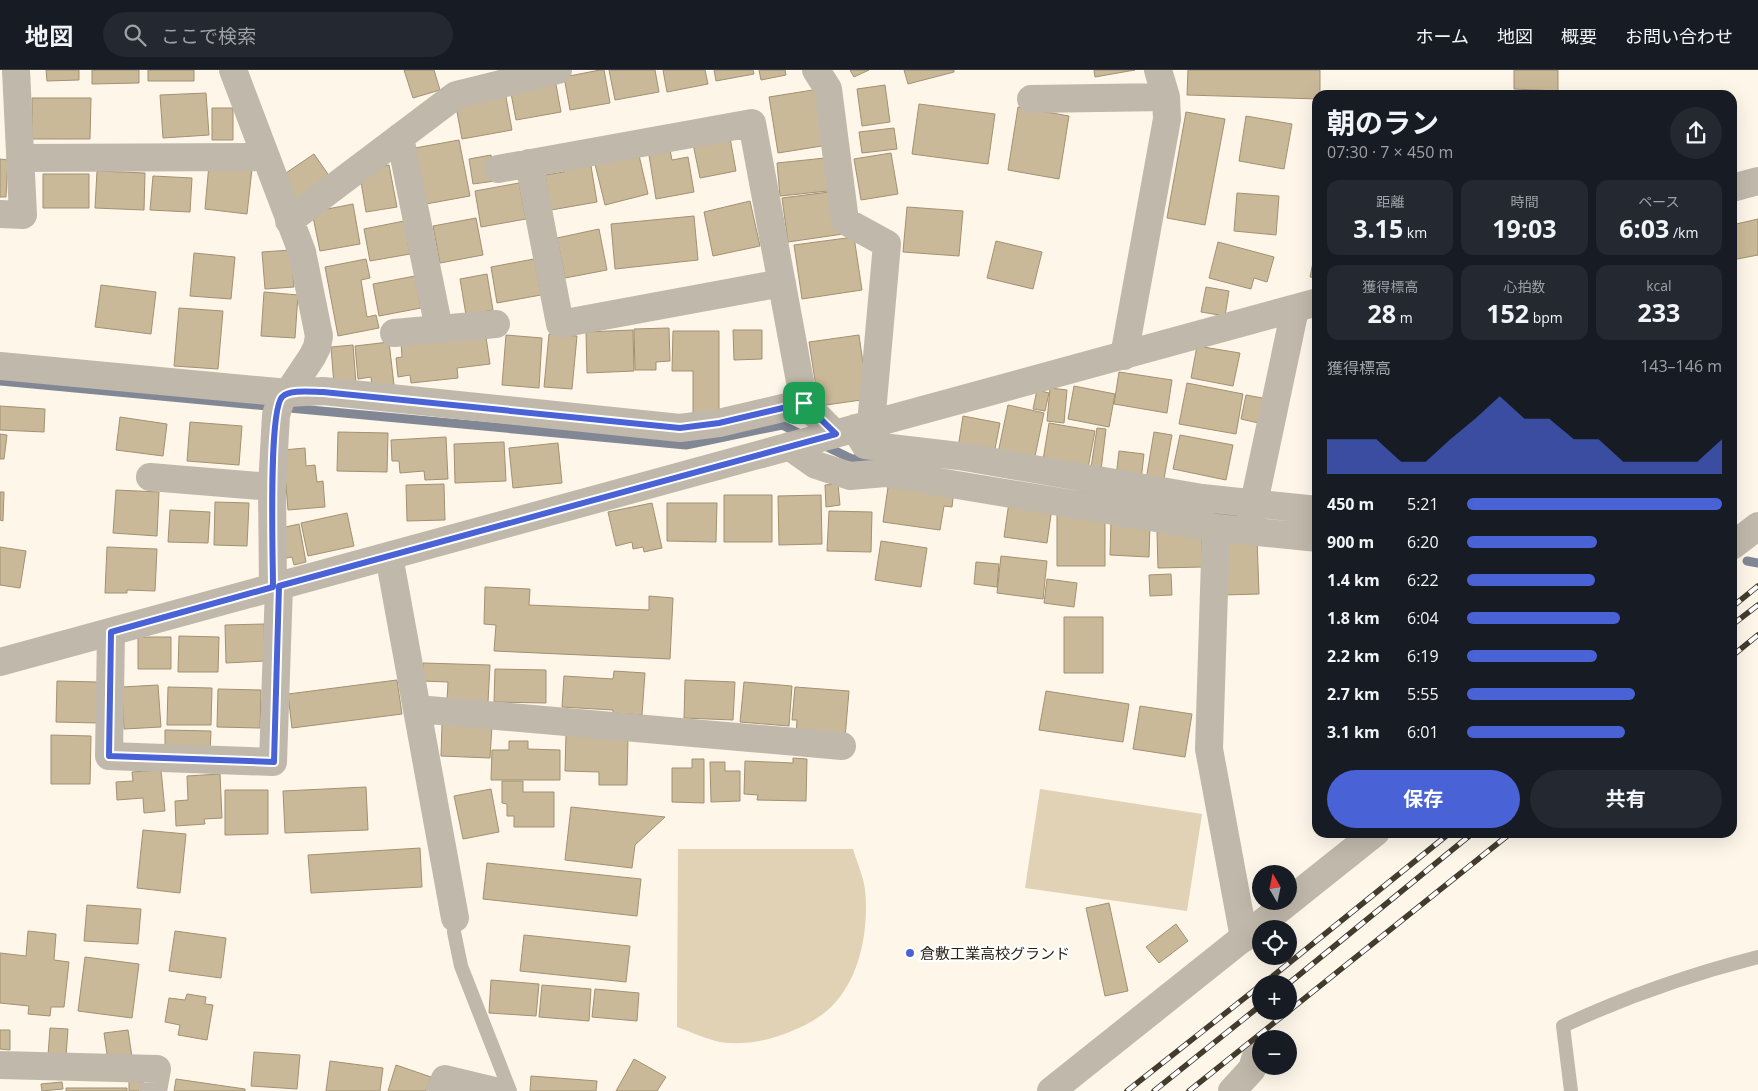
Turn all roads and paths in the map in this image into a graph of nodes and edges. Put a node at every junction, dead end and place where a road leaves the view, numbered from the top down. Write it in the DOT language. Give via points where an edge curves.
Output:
graph roads {
  1 [pos="16,70"];
  2 [pos="233,70"];
  3 [pos="558,70"];
  4 [pos="816,70"];
  5 [pos="1158,70"];
  6 [pos="1166,97"];
  7 [pos="1031,99"];
  8 [pos="400,137"];
  9 [pos="265,157"];
  10 [pos="20,158"];
  11 [pos="529,163"];
  12 [pos="498,169"];
  13 [pos="1758,181"];
  14 [pos="1737,187"];
  15 [pos="0,214"];
  16 [pos="289,222"];
  17 [pos="782,283"];
  18 [pos="1306,305"];
  19 [pos="496,324"];
  20 [pos="439,329"];
  21 [pos="394,333"];
  22 [pos="1124,356"];
  23 [pos="0,366"];
  24 [pos="281,402"];
  25 [pos="804,403"];
  26 [pos="830,435"];
  27 [pos="150,477"];
  28 [pos="272,487"];
  29 [pos="1312,511"];
  30 [pos="1250,518"];
  31 [pos="1758,526"];
  32 [pos="1216,528"];
  33 [pos="1312,536"];
  34 [pos="1737,542"];
  35 [pos="389,556"];
  36 [pos="276,587"];
  37 [pos="111,632"];
  38 [pos="0,662"];
  39 [pos="417,709"];
  40 [pos="842,746"];
  41 [pos="1369,838"];
  42 [pos="455,918"];
  43 [pos="1244,938"];
  44 [pos="1758,957"];
  45 [pos="0,1065"];
  46 [pos="1252,1070"];
  47 [pos="153,1091"];
  48 [pos="440,1091"];
  49 [pos="495,1091"];
  50 [pos="510,1091"];
  51 [pos="1051,1091"];
  52 [pos="1232,1091"];
  53 [pos="1571,1091"];
  1 -- 10 [label="street"];
  2 -- 9 [label="street"];
  3 -- 8 [label="street" via="456,95"];
  4 -- 26 [label="street" via="828,89 845,221 887,244"];
  5 -- 6 [label="street"];
  6 -- 7 [label="street"];
  6 -- 22 [label="street" via="1167,119"];
  8 -- 16 [label="street"];
  8 -- 20 [label="street"];
  9 -- 10 [label="street"];
  9 -- 16 [label="street"];
  10 -- 15 [label="street" via="23,215"];
  11 -- 12 [label="street"];
  11 -- 17 [label="street" via="752,123"];
  11 -- 17 [label="street" via="560,324"];
  13 -- 14 [label="street"];
  16 -- 24 [label="street" via="302,252 319,336 312,357"];
  17 -- 25 [label="street"];
  18 -- 22 [label="street"];
  18 -- 30 [label="street"];
  19 -- 20 [label="street"];
  20 -- 21 [label="street"];
  22 -- 26 [label="street"];
  23 -- 24 [label="street"];
  24 -- 25 [label="street" via="323,392 680,428 719,423"];
  24 -- 28 [label="street"];
  25 -- 26 [label="street"];
  26 -- 30 [label="street" via="865,445 958,456 1202,498"];
  26 -- 32 [label="street" via="816,465 850,476 885,473"];
  26 -- 35 [label="street"];
  27 -- 28 [label="street"];
  28 -- 36 [label="street"];
  29 -- 30 [label="street"];
  30 -- 32 [label="street"];
  30 -- 33 [label="street"];
  31 -- 34 [label="street"];
  32 -- 43 [label="street" via="1209,749"];
  35 -- 36 [label="street"];
  35 -- 39 [label="street"];
  36 -- 37 [label="street"];
  36 -- 37 [label="street" via="274,762 109,756"];
  37 -- 38 [label="street"];
  39 -- 40 [label="street"];
  39 -- 42 [label="street"];
  41 -- 43 [label="street"];
  42 -- 50 [label="lane" via="454,932 461,966"];
  43 -- 51 [label="street"];
  44 -- 53 [label="lane" via="1714,968 1563,1026"];
  45 -- 47 [label="street" via="157,1069"];
  46 -- 52 [label="street"];
  48 -- 49 [label="street" via="445,1079"];
}
